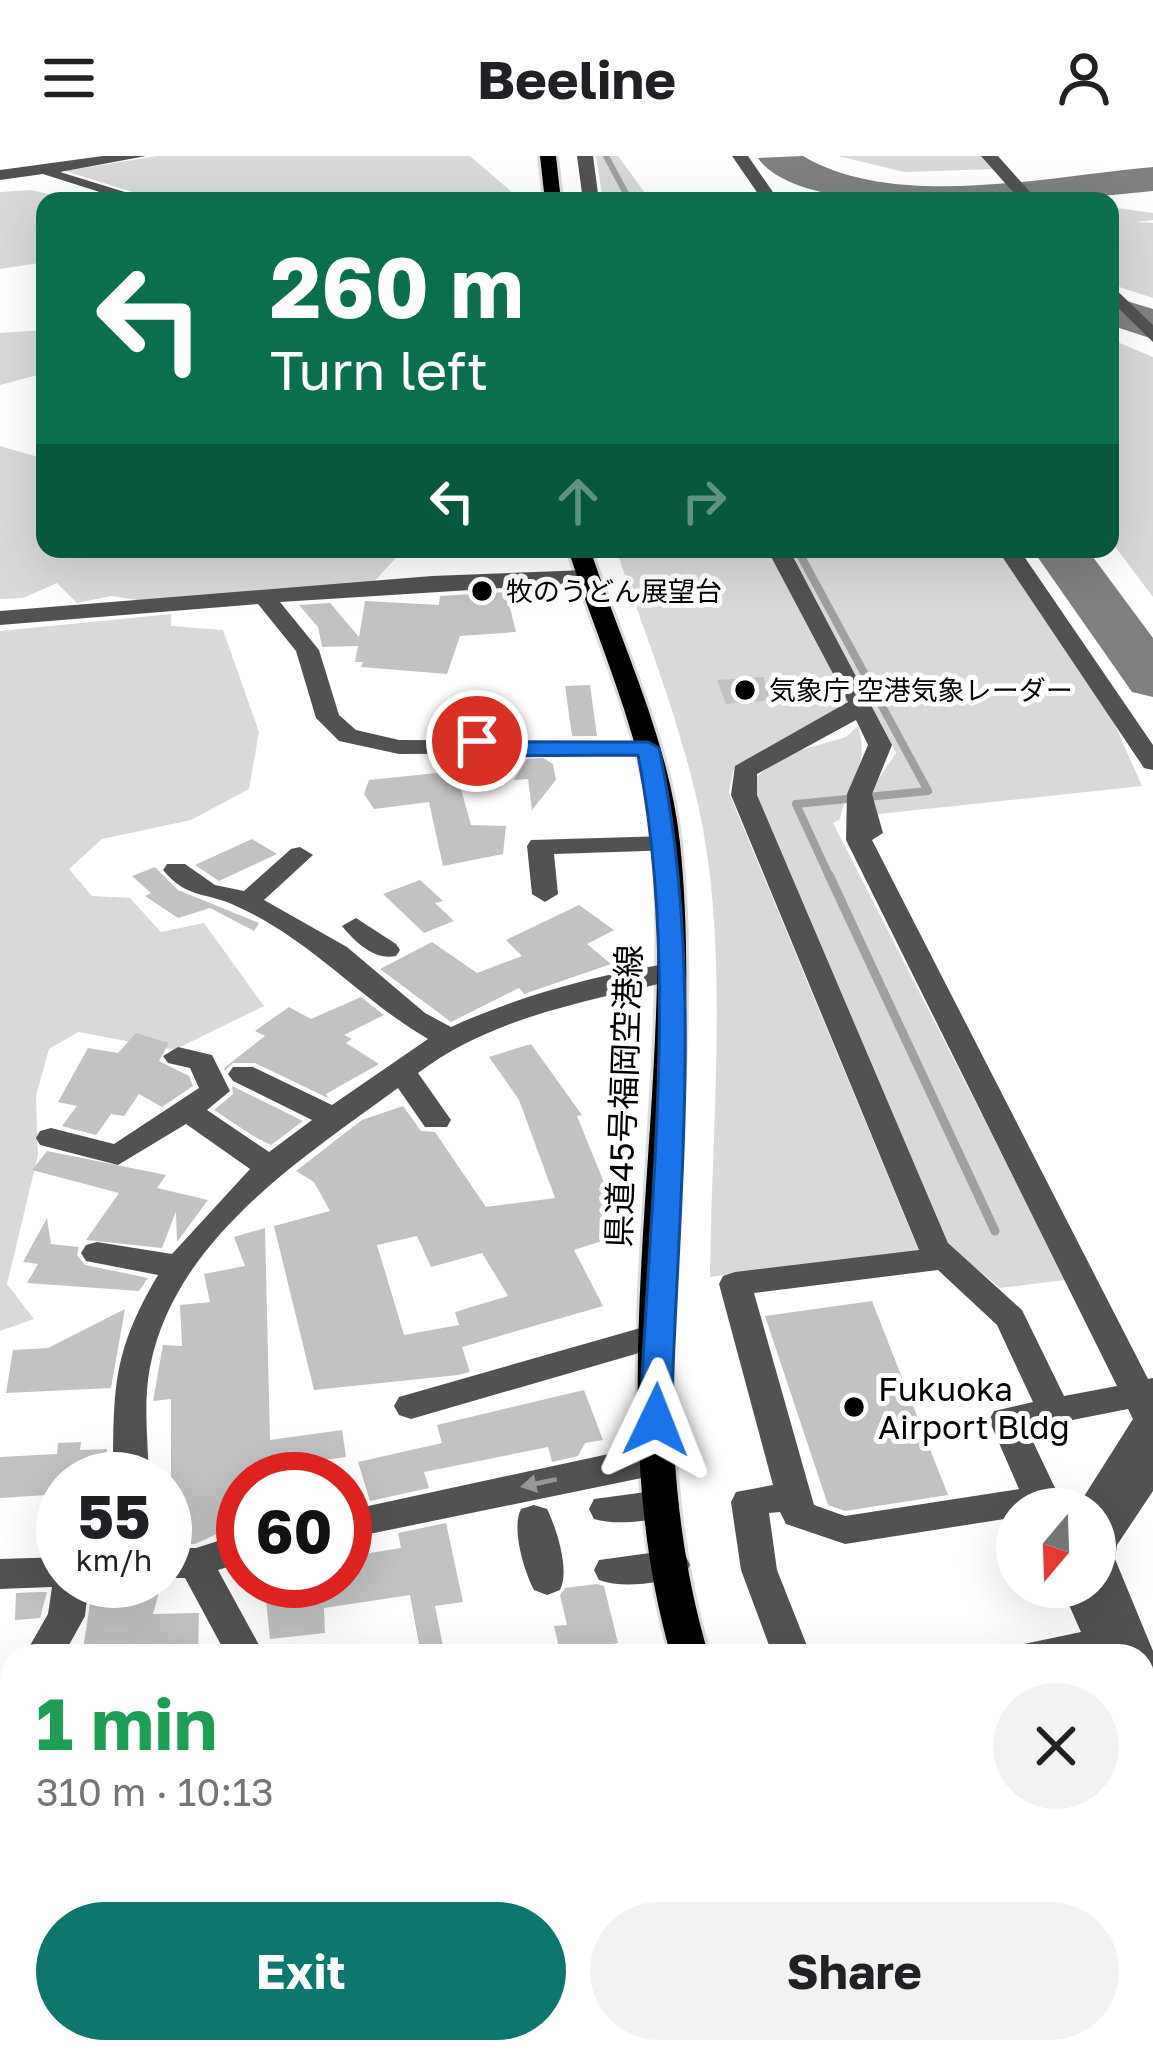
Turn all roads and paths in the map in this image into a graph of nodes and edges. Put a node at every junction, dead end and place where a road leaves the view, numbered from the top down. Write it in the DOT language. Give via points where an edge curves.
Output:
graph roads {
  1 [pos="138,156"];
  2 [pos="548,156"];
  3 [pos="585,156"];
  4 [pos="740,156"];
  5 [pos="989,156"];
  6 [pos="39,170"];
  7 [pos="0,175"];
  8 [pos="115,192"];
  9 [pos="552,192"];
  10 [pos="590,192"];
  11 [pos="765,192"];
  12 [pos="1022,192"];
  13 [pos="1119,299"];
  14 [pos="1153,336"];
  15 [pos="783,558"];
  16 [pos="1014,558"];
  17 [pos="583,563"];
  18 [pos="263,596"];
  19 [pos="0,618"];
  20 [pos="861,704"];
  21 [pos="648,748"];
  22 [pos="1153,763"];
  23 [pos="667,844"];
  24 [pos="300,856"];
  25 [pos="176,870"];
  26 [pos="545,894"];
  27 [pos="250,900"];
  28 [pos="370,937"];
  29 [pos="337,952"];
  30 [pos="672,972"];
  31 [pos="450,1039"];
  32 [pos="178,1056"];
  33 [pos="401,1072"];
  34 [pos="243,1074"];
  35 [pos="187,1111"];
  36 [pos="333,1118"];
  37 [pos="436,1120"];
  38 [pos="51,1138"];
  39 [pos="269,1167"];
  40 [pos="97,1252"];
  41 [pos="945,1258"];
  42 [pos="178,1267"];
  43 [pos="658,1335"];
  44 [pos="1148,1390"];
  45 [pos="411,1406"];
  46 [pos="1054,1411"];
  47 [pos="132,1452"];
  48 [pos="654,1463"];
  49 [pos="1153,1463"];
  50 [pos="1107,1488"];
  51 [pos="793,1496"];
  52 [pos="661,1504"];
  53 [pos="607,1509"];
  54 [pos="372,1519"];
  55 [pos="534,1520"];
  56 [pos="760,1552"];
  57 [pos="672,1565"];
  58 [pos="612,1570"];
  59 [pos="36,1573"];
  60 [pos="0,1574"];
  61 [pos="192,1580"];
  62 [pos="547,1580"];
  63 [pos="66,1608"];
  64 [pos="1093,1608"];
  65 [pos="50,1644"];
  66 [pos="237,1644"];
  67 [pos="688,1644"];
  68 [pos="787,1644"];
  69 [pos="800,1644"];
  70 [pos="1117,1644"];
  71 [pos="1121,1644"];
  1 -- 6 [label="street"];
  2 -- 9 [label="main road"];
  3 -- 10 [label="street"];
  4 -- 11 [label="street"];
  5 -- 12 [label="street"];
  6 -- 7 [label="street"];
  6 -- 8 [label="street"];
  13 -- 14 [label="street"];
  15 -- 20 [label="street"];
  16 -- 22 [label="street"];
  17 -- 18 [label="street" via="531,581"];
  17 -- 21 [label="main road, 県道45号福岡空港線"];
  18 -- 19 [label="street"];
  18 -- 21 [label="street" via="307,650 328,718 348,736 398,747"];
  20 -- 41 [label="street" via="837,726 744,771 744,795"];
  20 -- 44 [label="street" via="880,745 856,793 859,840"];
  21 -- 23 [label="main road, 県道45号福岡空港線"];
  23 -- 26 [label="street" via="541,847"];
  23 -- 30 [label="main road, 県道45号福岡空港線"];
  24 -- 27 [label="street"];
  25 -- 27 [label="street" via="206,892"];
  27 -- 29 [label="street"];
  28 -- 29 [label="street"];
  29 -- 31 [label="street"];
  30 -- 31 [label="street" via="622,980"];
  30 -- 43 [label="main road, 県道45号福岡空港線"];
  31 -- 33 [label="street"];
  32 -- 35 [label="street" via="202,1062 217,1085"];
  33 -- 36 [label="street"];
  33 -- 37 [label="street"];
  34 -- 36 [label="street"];
  35 -- 38 [label="street" via="118,1155"];
  35 -- 39 [label="street"];
  36 -- 39 [label="street"];
  39 -- 42 [label="street"];
  40 -- 42 [label="street"];
  41 -- 46 [label="street" via="1010,1318"];
  41 -- 51 [label="street" via="735,1284"];
  42 -- 47 [label="street" via="134,1358"];
  43 -- 45 [label="street"];
  43 -- 48 [label="main road, 県道45号福岡空港線"];
  44 -- 46 [label="street"];
  44 -- 50 [label="street" via="1151,1420"];
  46 -- 51 [label="street" via="1006,1420 1037,1488 1031,1501 845,1530 799,1514"];
  48 -- 52 [label="main road, 県道45号福岡空港線"];
  48 -- 54 [label="street, one-way"];
  49 -- 71 [label="street" via="1099,1542 1099,1574"];
  51 -- 56 [label="street" via="749,1502"];
  52 -- 53 [label="street"];
  52 -- 57 [label="main road, 県道45号福岡空港線"];
  55 -- 62 [label="street"];
  56 -- 68 [label="street" via="758,1570"];
  56 -- 69 [label="street"];
  57 -- 58 [label="street"];
  57 -- 67 [label="main road, 県道45号福岡空港線"];
  59 -- 60 [label="street"];
  61 -- 66 [label="street"];
  63 -- 65 [label="street"];
  64 -- 70 [label="street"];
}
